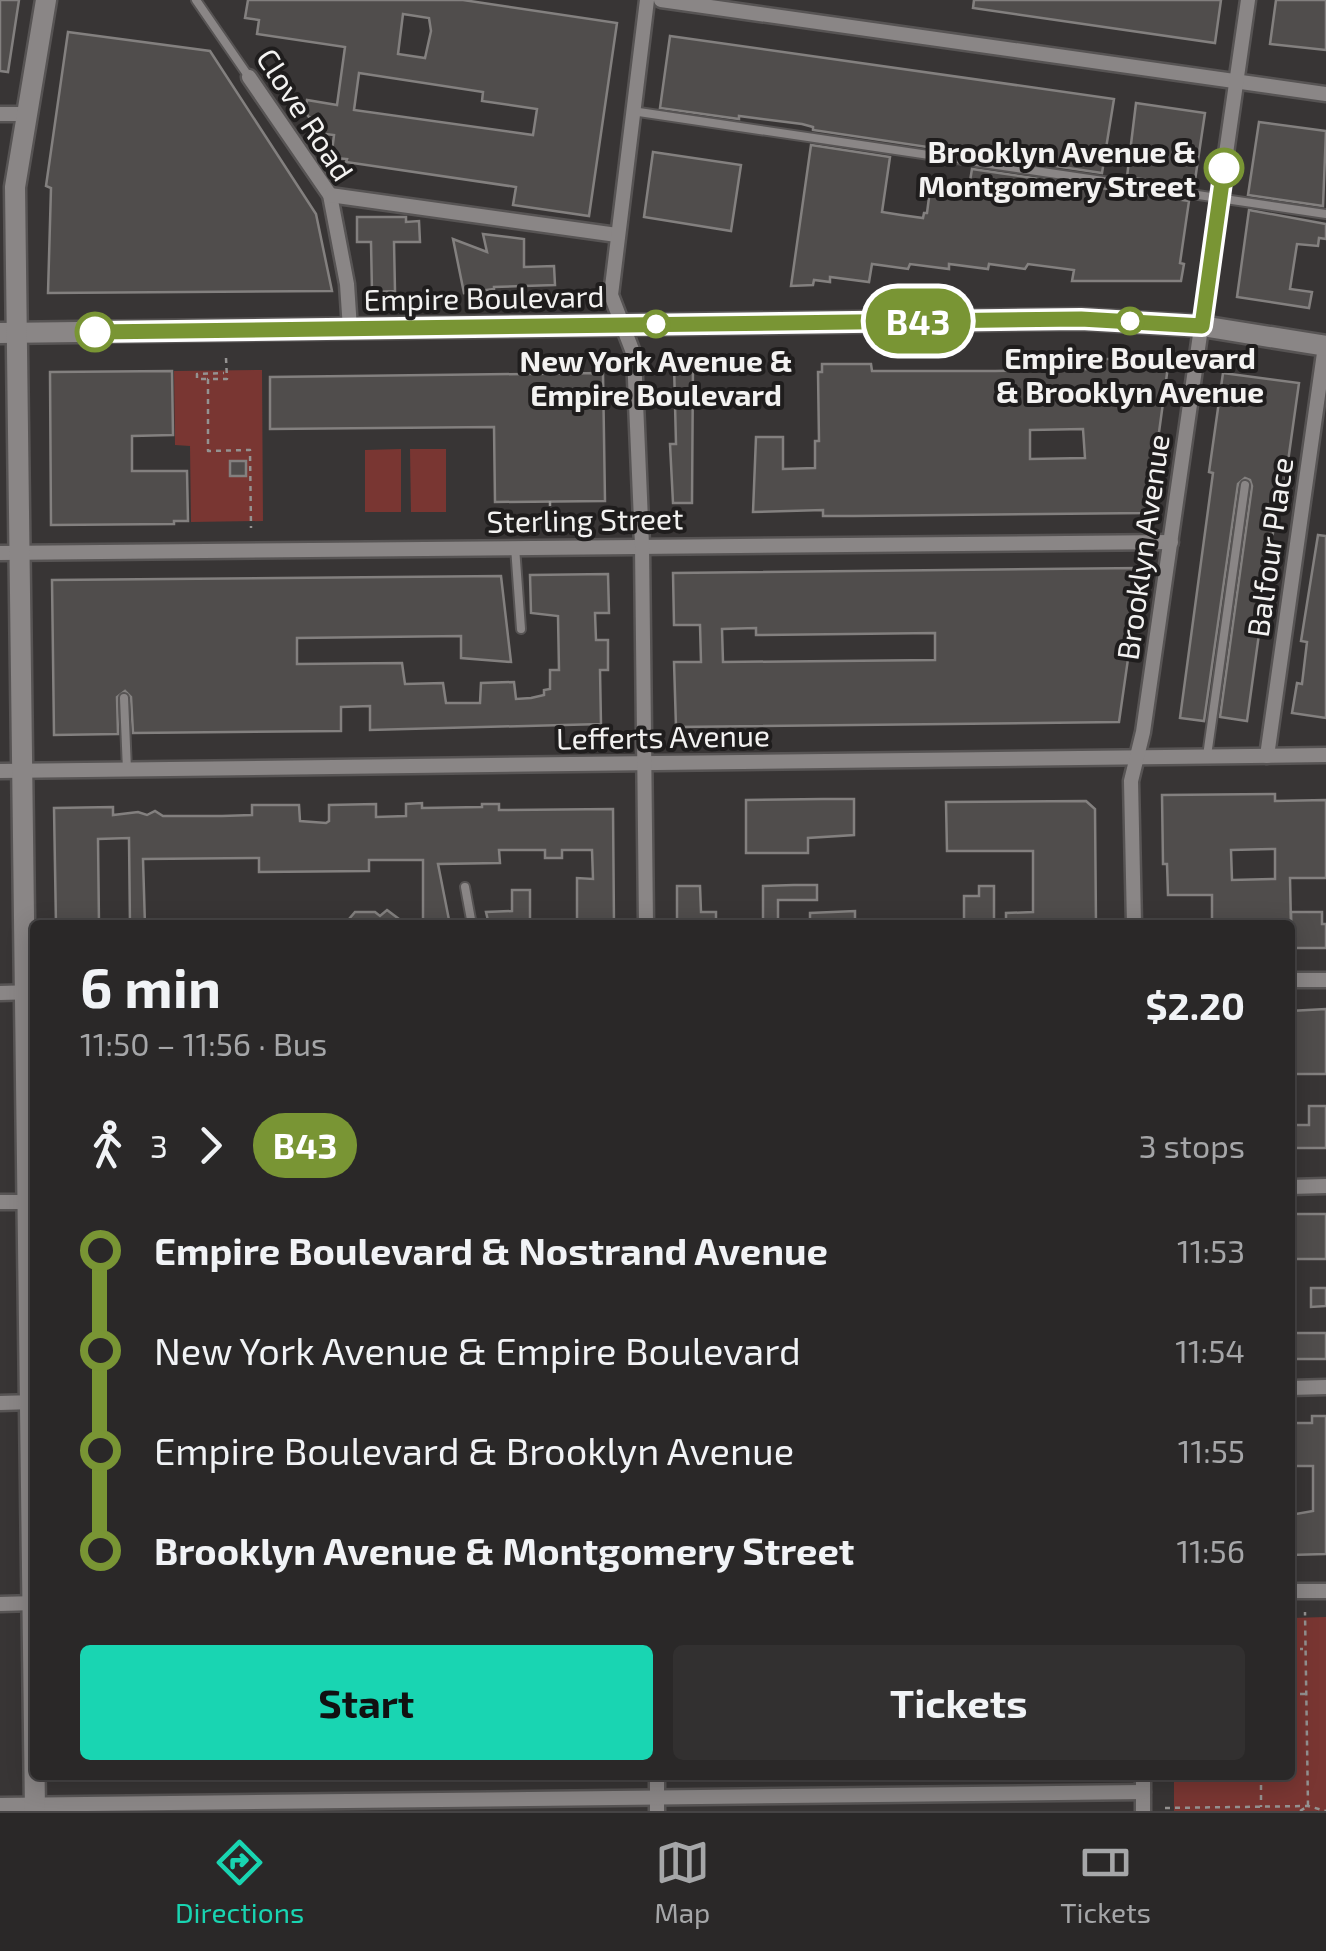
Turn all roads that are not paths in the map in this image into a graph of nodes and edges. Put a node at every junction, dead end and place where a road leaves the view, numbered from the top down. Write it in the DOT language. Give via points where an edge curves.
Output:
graph roads {
  1 [pos="46,0"];
  2 [pos="196,0"];
  3 [pos="648,0"];
  4 [pos="661,0"];
  5 [pos="1248,0"];
  6 [pos="249,77"];
  7 [pos="1237,82"];
  8 [pos="1326,94"];
  9 [pos="632,111"];
  10 [pos="0,114"];
  11 [pos="27,114"];
  12 [pos="330,195"];
  13 [pos="1220,198"];
  14 [pos="1326,214"];
  15 [pos="617,235"];
  16 [pos="622,325"];
  17 [pos="1202,326"];
  18 [pos="350,328"];
  19 [pos="9,333"];
  20 [pos="1326,346"];
  21 [pos="1245,485"];
  22 [pos="1171,542"];
  23 [pos="642,545"];
  24 [pos="516,547"];
  25 [pos="10,553"];
  26 [pos="521,629"];
  27 [pos="124,698"];
  28 [pos="1326,755"];
  29 [pos="1207,756"];
  30 [pos="1267,756"];
  31 [pos="1137,758"];
  32 [pos="645,764"];
  33 [pos="126,770"];
  34 [pos="0,771"];
  35 [pos="22,771"];
  36 [pos="464,888"];
  37 [pos="471,920"];
  38 [pos="646,920"];
  39 [pos="1134,920"];
  40 [pos="1295,980"];
  41 [pos="1326,980"];
  42 [pos="0,992"];
  43 [pos="30,992"];
  44 [pos="1326,1186"];
  45 [pos="1295,1187"];
  46 [pos="0,1202"];
  47 [pos="30,1202"];
  48 [pos="1295,1388"];
  49 [pos="1326,1388"];
  50 [pos="0,1402"];
  51 [pos="30,1402"];
  52 [pos="1295,1591"];
  53 [pos="1326,1591"];
  54 [pos="30,1603"];
  55 [pos="0,1604"];
  56 [pos="35,1780"];
  57 [pos="1143,1780"];
  58 [pos="1143,1792"];
  59 [pos="657,1804"];
  60 [pos="0,1805"];
  61 [pos="35,1808"];
  62 [pos="1144,1811"];
  1 -- 11 [label="main road"];
  2 -- 6 [label="lane, Clove Road"];
  3 -- 9 [label="street"];
  4 -- 7 [label="street"];
  5 -- 7 [label="street, Brooklyn Avenue"];
  6 -- 12 [label="street, Clove Road"];
  7 -- 8 [label="street"];
  7 -- 13 [label="street, Brooklyn Avenue"];
  9 -- 13 [label="lane"];
  9 -- 15 [label="street"];
  10 -- 11 [label="street"];
  11 -- 19 [label="main road" via="15,188"];
  12 -- 15 [label="street"];
  12 -- 18 [label="street, Clove Road"];
  13 -- 14 [label="lane"];
  13 -- 17 [label="street, Brooklyn Avenue"];
  15 -- 16 [label="street" via="611,295"];
  16 -- 17 [label="main road, Empire Boulevard" via="1081,319"];
  16 -- 18 [label="main road, Empire Boulevard"];
  16 -- 23 [label="street" via="634,354"];
  17 -- 20 [label="main road, Empire Boulevard"];
  17 -- 22 [label="street, Brooklyn Avenue"];
  18 -- 19 [label="main road, Empire Boulevard"];
  19 -- 25 [label="main road"];
  20 -- 30 [label="street, Balfour Place"];
  21 -- 29 [label="lane"];
  22 -- 23 [label="street, Sterling Street"];
  22 -- 31 [label="street, Brooklyn Avenue"];
  23 -- 24 [label="street, Sterling Street"];
  23 -- 32 [label="street"];
  24 -- 25 [label="street, Sterling Street"];
  24 -- 26 [label="lane"];
  25 -- 35 [label="main road"];
  27 -- 33 [label="lane"];
  28 -- 30 [label="street, Lefferts Avenue"];
  29 -- 30 [label="street, Lefferts Avenue"];
  29 -- 31 [label="street, Lefferts Avenue"];
  31 -- 32 [label="street, Lefferts Avenue"];
  31 -- 39 [label="street, Brooklyn Avenue"];
  32 -- 33 [label="street, Lefferts Avenue"];
  32 -- 38 [label="street"];
  33 -- 35 [label="street, Lefferts Avenue"];
  34 -- 35 [label="street, Lefferts Avenue"];
  35 -- 43 [label="main road"];
  36 -- 37 [label="lane"];
  40 -- 41 [label="street"];
  42 -- 43 [label="street"];
  44 -- 45 [label="street"];
  46 -- 47 [label="street"];
  48 -- 49 [label="street"];
  50 -- 51 [label="street"];
  52 -- 53 [label="street"];
  54 -- 55 [label="street"];
  56 -- 61 [label="main road"];
  57 -- 58 [label="street"];
  58 -- 59 [label="street"];
  58 -- 62 [label="street"];
  59 -- 61 [label="street"];
  60 -- 61 [label="street"];
}
